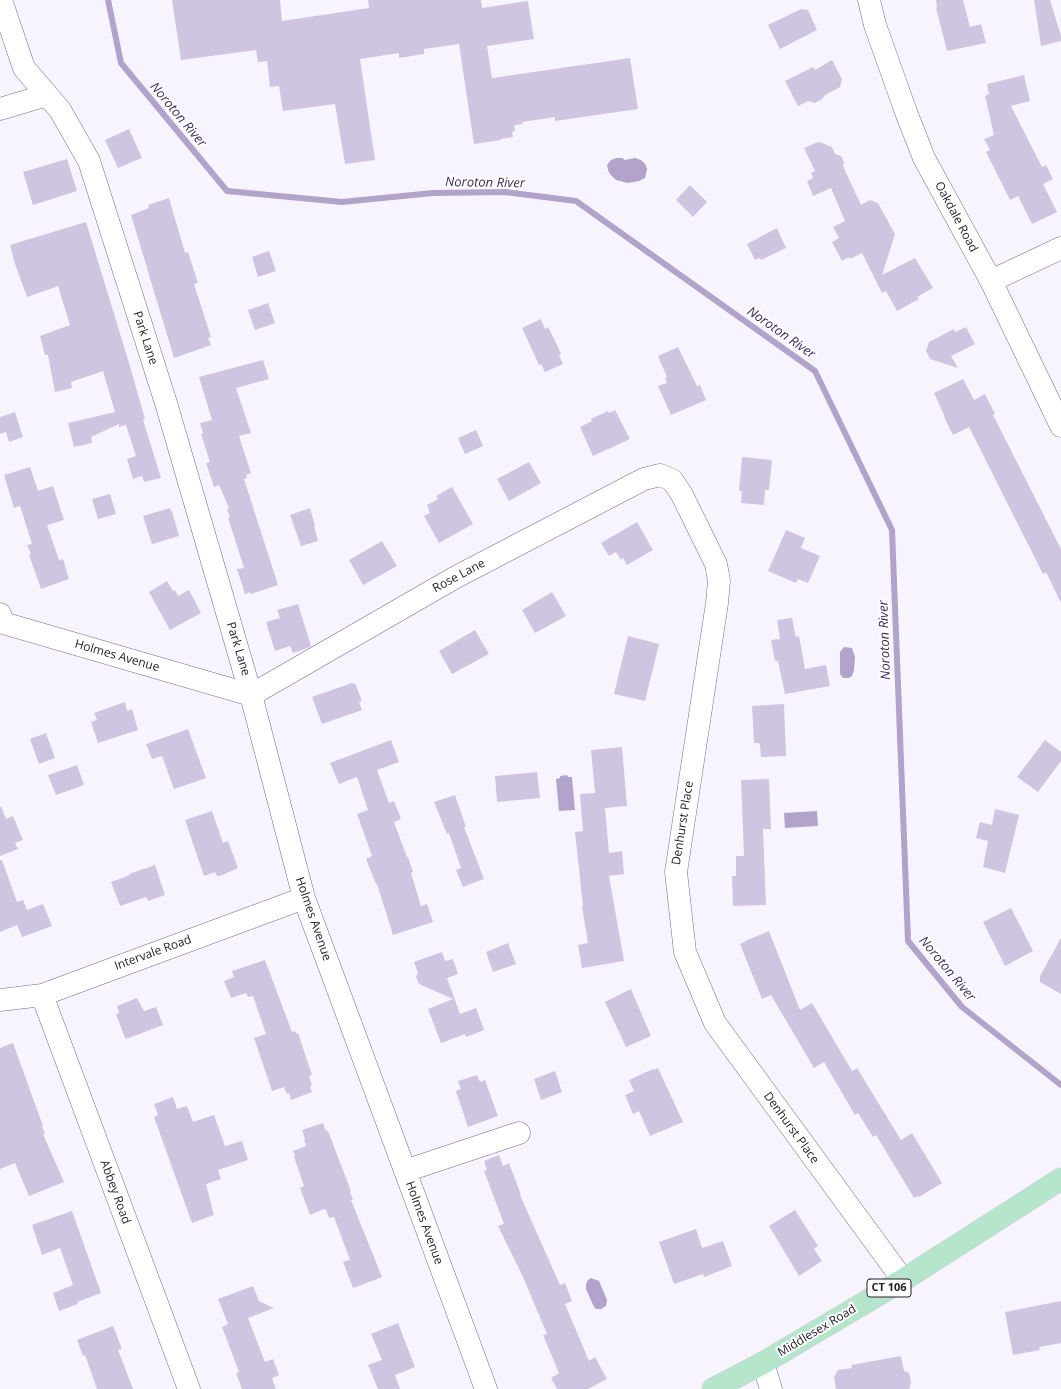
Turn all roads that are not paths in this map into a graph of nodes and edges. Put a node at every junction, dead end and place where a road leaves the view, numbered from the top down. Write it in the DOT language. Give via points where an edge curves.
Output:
graph roads {
  1 [pos="1,0"];
  2 [pos="869,0"];
  3 [pos="47,95"];
  4 [pos="0,109"];
  5 [pos="1061,248"];
  6 [pos="991,281"];
  7 [pos="1061,426"];
  8 [pos="672,480"];
  9 [pos="1,621"];
  10 [pos="251,695"];
  11 [pos="304,898"];
  12 [pos="42,994"];
  13 [pos="0,1000"];
  14 [pos="519,1133"];
  15 [pos="405,1172"];
  16 [pos="1061,1179"];
  17 [pos="903,1280"];
  18 [pos="763,1363"];
  19 [pos="189,1389"];
  20 [pos="486,1389"];
  21 [pos="713,1389"];
  22 [pos="771,1389"];
  1 -- 3 [label="street, Park Lane" via="24,68"];
  2 -- 6 [label="street, Oakdale Road" via="875,25 924,158"];
  3 -- 4 [label="street"];
  3 -- 10 [label="street, Park Lane" via="60,110 89,161 166,403"];
  5 -- 6 [label="street"];
  6 -- 7 [label="street, Oakdale Road"];
  8 -- 10 [label="street, Rose Lane" via="660,475 644,479 456,577"];
  8 -- 17 [label="street, Denhurst Place" via="716,564 719,581 676,872 685,952 714,1023"];
  9 -- 10 [label="street, Holmes Avenue"];
  10 -- 11 [label="street, Holmes Avenue"];
  11 -- 12 [label="street, Intervale Road"];
  11 -- 15 [label="street, Holmes Avenue"];
  12 -- 13 [label="street, Intervale Road"];
  12 -- 19 [label="street, Abbey Road"];
  14 -- 15 [label="street"];
  15 -- 20 [label="street, Holmes Avenue"];
  16 -- 17 [label="main road, Middlesex Road / CT 106"];
  17 -- 18 [label="main road, Middlesex Road / CT 106"];
  18 -- 21 [label="main road, Middlesex Road / CT 106"];
  18 -- 22 [label="street"];
}
